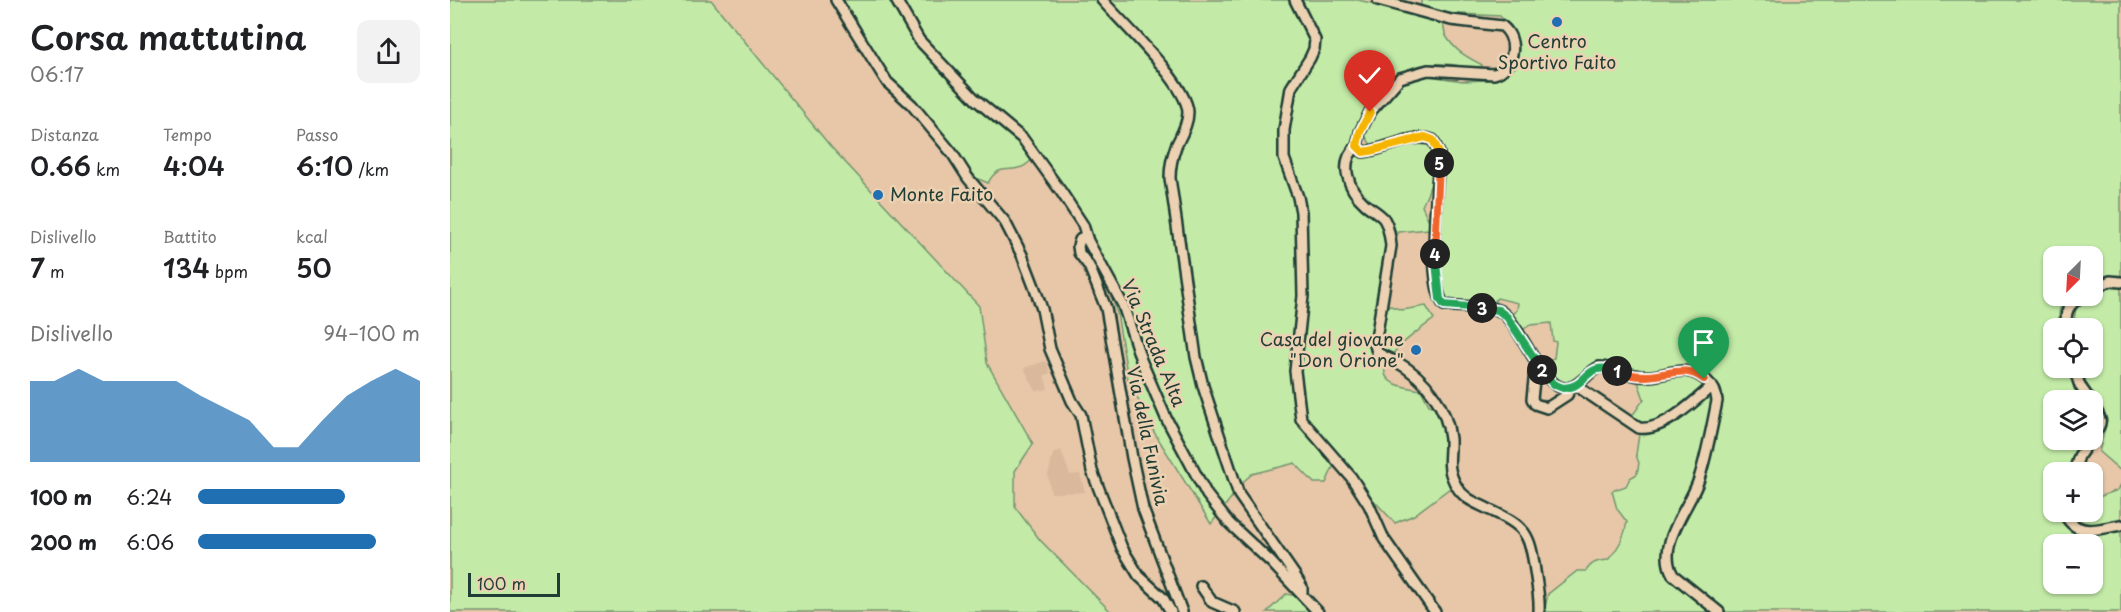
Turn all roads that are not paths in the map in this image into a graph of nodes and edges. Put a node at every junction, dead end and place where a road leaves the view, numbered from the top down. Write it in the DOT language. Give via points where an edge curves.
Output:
graph roads {
  1 [pos="836,0"];
  2 [pos="896,0"];
  3 [pos="1102,0"];
  4 [pos="1295,0"];
  5 [pos="1378,0"];
  6 [pos="1357,146"];
  7 [pos="1085,235"];
  8 [pos="2121,282"];
  9 [pos="2103,284"];
  10 [pos="1536,361"];
  11 [pos="1573,386"];
  12 [pos="1712,386"];
  13 [pos="2072,522"];
  14 [pos="2121,525"];
  15 [pos="1202,586"];
  16 [pos="1302,596"];
  17 [pos="1171,612"];
  18 [pos="1182,612"];
  19 [pos="1235,612"];
  20 [pos="1318,612"];
  21 [pos="1435,612"];
  22 [pos="1539,612"];
  23 [pos="1719,612"];
  1 -- 17 [label="street" via="887,82 930,125 1011,232 1042,309 1050,349 1081,415 1092,471 1122,548 1139,576 1163,598"];
  2 -- 7 [label="street, Via Strada Alta" via="919,40 951,76 1030,147 1083,225"];
  3 -- 16 [label="street" via="1171,78 1187,104 1186,123 1170,165 1170,178 1196,357 1239,495 1294,574 1302,587"];
  4 -- 21 [label="street" via="1315,40 1310,58 1291,88 1284,130 1284,158 1301,212 1303,296 1294,372 1301,419 1351,477 1384,539"];
  5 -- 6 [label="street" via="1451,20 1502,26 1511,37 1513,53 1507,67 1494,74 1428,70 1400,78 1370,112"];
  6 -- 10 [label="street" via="1363,152 1425,137 1433,140 1439,153 1434,260 1440,299 1444,305 1498,310 1511,322"];
  6 -- 22 [label="street" via="1349,152 1345,163 1347,175 1363,202 1383,217 1390,232 1377,352 1423,381 1436,398 1447,423 1450,474 1463,495 1518,525 1527,535"];
  7 -- 16 [label="street, Via Strada Alta" via="1123,305 1166,418 1207,495 1229,523"];
  7 -- 18 [label="street, Via della Funivia" via="1080,240 1079,253 1089,266 1106,308 1143,509"];
  8 -- 9 [label="street"];
  10 -- 11 [label="street" via="1553,384"];
  10 -- 11 [label="street" via="1532,399 1535,404 1547,408"];
  11 -- 12 [label="street" via="1593,370 1605,367 1642,376 1688,371"];
  11 -- 12 [label="street" via="1647,429 1691,404"];
  12 -- 23 [label="street" via="1717,401 1699,479 1671,535 1669,557 1672,575"];
  13 -- 14 [label="street" via="2099,531"];
  15 -- 19 [label="street" via="1212,602"];
  16 -- 20 [label="street, Via Strada Alta"];
}
